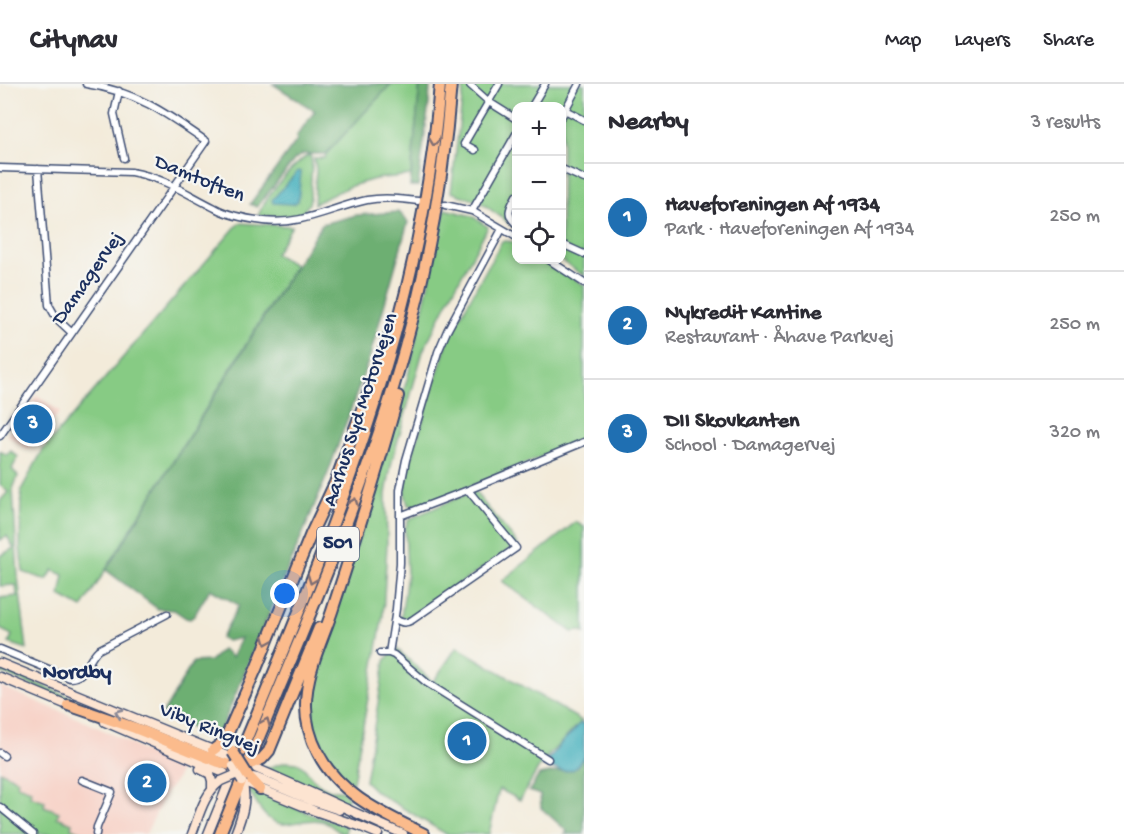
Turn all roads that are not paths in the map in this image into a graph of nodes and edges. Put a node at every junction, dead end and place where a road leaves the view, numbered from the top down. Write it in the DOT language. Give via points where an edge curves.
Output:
graph roads {
  1 [pos="86,84"];
  2 [pos="440,84"];
  3 [pos="451,84"];
  4 [pos="499,84"];
  5 [pos="545,84"];
  6 [pos="579,84"];
  7 [pos="470,85"];
  8 [pos="119,92"];
  9 [pos="489,102"];
  10 [pos="534,102"];
  11 [pos="566,108"];
  12 [pos="566,114"];
  13 [pos="512,116"];
  14 [pos="584,120"];
  15 [pos="512,141"];
  16 [pos="476,150"];
  17 [pos="124,158"];
  18 [pos="0,168"];
  19 [pos="38,169"];
  20 [pos="566,172"];
  21 [pos="584,179"];
  22 [pos="175,186"];
  23 [pos="418,201"];
  24 [pos="512,203"];
  25 [pos="445,205"];
  26 [pos="472,211"];
  27 [pos="512,219"];
  28 [pos="502,229"];
  29 [pos="512,235"];
  30 [pos="418,244"];
  31 [pos="430,245"];
  32 [pos="566,246"];
  33 [pos="584,254"];
  34 [pos="555,264"];
  35 [pos="584,283"];
  36 [pos="72,333"];
  37 [pos="0,436"];
  38 [pos="584,442"];
  39 [pos="468,490"];
  40 [pos="400,516"];
  41 [pos="361,519"];
  42 [pos="167,614"];
  43 [pos="395,619"];
  44 [pos="0,649"];
  45 [pos="380,653"];
  46 [pos="389,653"];
  47 [pos="0,663"];
  48 [pos="256,669"];
  49 [pos="0,677"];
  50 [pos="68,705"];
  51 [pos="213,750"];
  52 [pos="188,758"];
  53 [pos="548,759"];
  54 [pos="239,768"];
  55 [pos="82,780"];
  56 [pos="212,789"];
  57 [pos="260,789"];
  58 [pos="0,807"];
  59 [pos="346,814"];
  60 [pos="199,816"];
  61 [pos="33,834"];
  62 [pos="96,834"];
  63 [pos="187,834"];
  64 [pos="192,834"];
  65 [pos="208,834"];
  66 [pos="220,834"];
  67 [pos="235,834"];
  68 [pos="378,834"];
  69 [pos="403,834"];
  70 [pos="424,834"];
  1 -- 8 [label="street"];
  2 -- 30 [label="highway, Aarhus Syd Motorvejen / 501, one-way"];
  3 -- 31 [label="highway, Aarhus Syd Motorvejen / 501" via="444,163"];
  4 -- 9 [label="street"];
  5 -- 10 [label="street"];
  6 -- 11 [label="street"];
  7 -- 9 [label="street"];
  8 -- 17 [label="street" via="114,114"];
  8 -- 22 [label="street, Damagervej" via="164,112 206,141"];
  9 -- 13 [label="street"];
  9 -- 16 [label="street" via="464,144"];
  12 -- 14 [label="street"];
  15 -- 26 [label="street"];
  18 -- 19 [label="street, Damtoften"];
  19 -- 22 [label="street, Damtoften" via="131,172"];
  19 -- 36 [label="street" via="49,305"];
  20 -- 21 [label="street"];
  22 -- 23 [label="street, Damtoften" via="216,209 264,222 304,219 369,200"];
  22 -- 36 [label="street, Damagervej"];
  24 -- 27 [label="street"];
  25 -- 26 [label="street"];
  26 -- 28 [label="street"];
  28 -- 29 [label="street"];
  28 -- 40 [label="street" via="438,352 406,460"];
  30 -- 48 [label="highway, one-way" via="335,483"];
  30 -- 54 [label="highway, Aarhus Syd Motorvejen / 501, one-way" via="392,348 358,458"];
  31 -- 41 [label="highway" via="408,359"];
  66 -- 31 [label="highway, Aarhus Syd Motorvejen / 501, one-way" via="369,461 405,348"];
  32 -- 33 [label="street"];
  34 -- 35 [label="street"];
  36 -- 37 [label="street, Damagervej"];
  38 -- 39 [label="street"];
  39 -- 40 [label="street"];
  39 -- 43 [label="street" via="516,548 412,620 402,623"];
  40 -- 43 [label="street"];
  41 -- 54 [label="highway" via="271,747 264,758"];
  41 -- 70 [label="highway" via="307,690 311,736 321,760 343,787"];
  42 -- 44 [label="street" via="102,648 74,679"];
  43 -- 46 [label="street"];
  45 -- 46 [label="street"];
  46 -- 53 [label="street" via="427,683"];
  51 -- 47 [label="main road, Viby Ringvej, one-way"];
  48 -- 51 [label="highway" via="224,740"];
  48 -- 54 [label="highway" via="231,740"];
  49 -- 50 [label="main road, Viby Ringvej"];
  50 -- 52 [label="main road, Viby Ringvej"];
  50 -- 54 [label="highway"];
  51 -- 54 [label="main road, Viby Ringvej"];
  52 -- 54 [label="main road, Viby Ringvej"];
  52 -- 56 [label="main road" via="210,774"];
  54 -- 56 [label="main road"];
  54 -- 57 [label="highway"];
  54 -- 59 [label="main road, Viby Ringvej" via="317,794"];
  54 -- 65 [label="main road"];
  54 -- 67 [label="main road" via="243,813"];
  55 -- 62 [label="street" via="112,792"];
  56 -- 60 [label="main road"];
  57 -- 59 [label="main road, Viby Ringvej" via="308,809"];
  58 -- 61 [label="street"];
  59 -- 68 [label="main road, Viby Ringvej" via="359,826"];
  59 -- 69 [label="main road, Viby Ringvej"];
  60 -- 63 [label="main road" via="190,824"];
  60 -- 64 [label="main road"];
}
